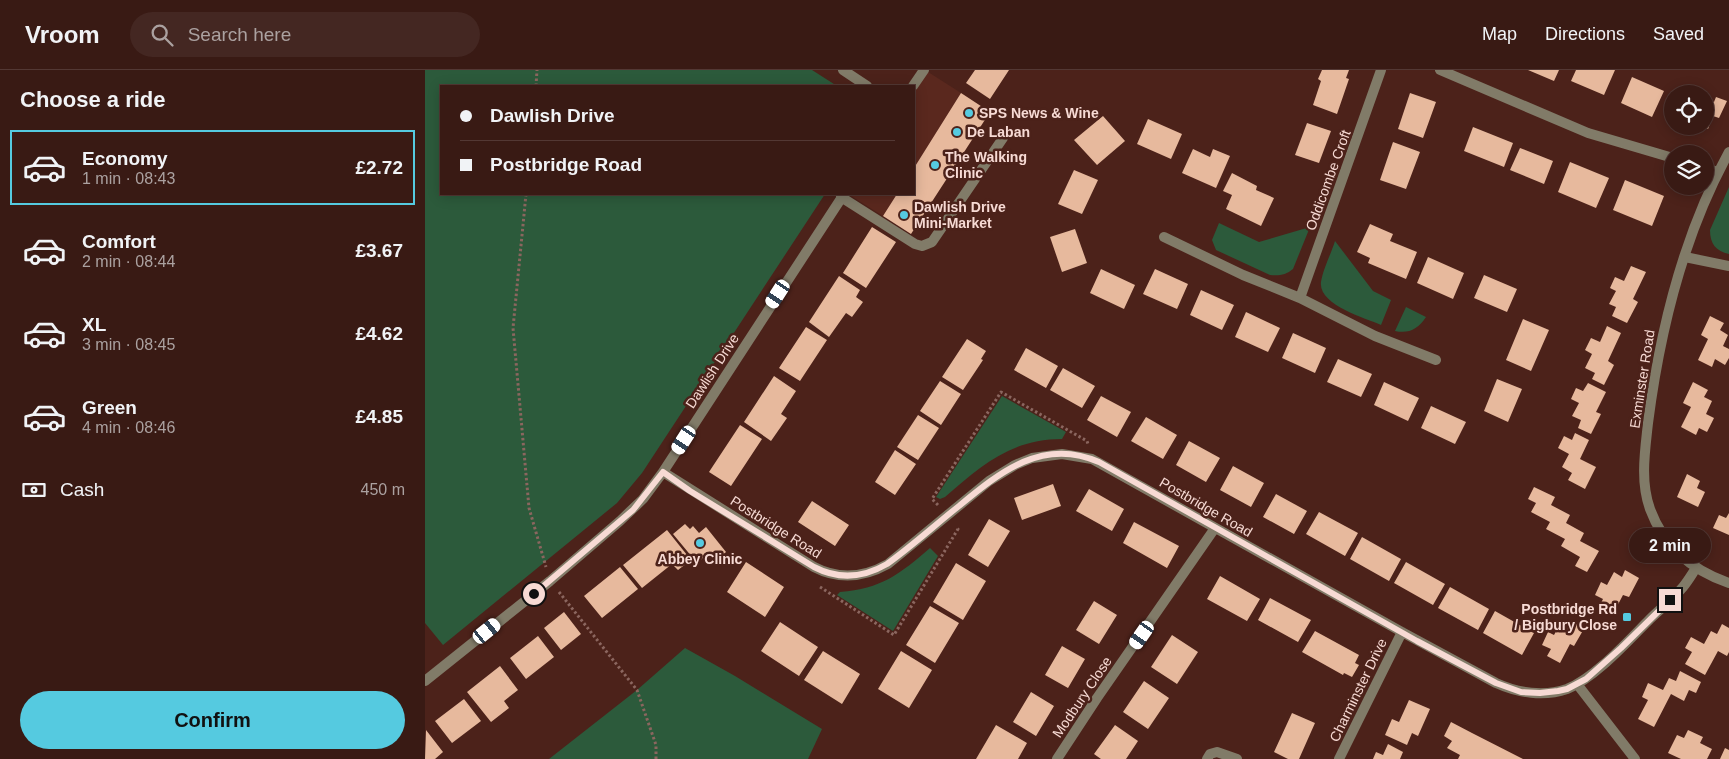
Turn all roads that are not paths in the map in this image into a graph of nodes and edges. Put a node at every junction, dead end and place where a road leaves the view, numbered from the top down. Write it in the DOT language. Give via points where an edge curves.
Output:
graph roads {
  1 [pos="843,70"];
  2 [pos="924,70"];
  3 [pos="1381,70"];
  4 [pos="1440,70"];
  5 [pos="866,85"];
  6 [pos="914,85"];
  7 [pos="1003,138"];
  8 [pos="1729,152"];
  9 [pos="1664,155"];
  10 [pos="1714,171"];
  11 [pos="1719,172"];
  12 [pos="842,196"];
  13 [pos="1164,237"];
  14 [pos="1685,257"];
  15 [pos="1729,266"];
  16 [pos="1300,298"];
  17 [pos="1436,360"];
  18 [pos="663,472"];
  19 [pos="1215,528"];
  20 [pos="1696,568"];
  21 [pos="1729,583"];
  22 [pos="1402,632"];
  23 [pos="425,681"];
  24 [pos="1577,684"];
  25 [pos="1057,759"];
  26 [pos="1207,759"];
  27 [pos="1237,759"];
  28 [pos="1339,759"];
  29 [pos="1635,759"];
  1 -- 5 [label="street"];
  2 -- 6 [label="street"];
  3 -- 16 [label="street, Oddicombe Croft"];
  4 -- 9 [label="street" via="1588,133"];
  7 -- 12 [label="street" via="927,245 915,244"];
  8 -- 11 [label="street, Exminster Road"];
  10 -- 11 [label="street"];
  11 -- 14 [label="street, Exminster Road"];
  12 -- 18 [label="street, Dawlish Drive"];
  13 -- 16 [label="street"];
  14 -- 15 [label="street"];
  14 -- 20 [label="street, Exminster Road" via="1659,355 1645,446 1644,476 1650,508 1659,530 1674,550"];
  16 -- 17 [label="street" via="1375,336"];
  18 -- 19 [label="street, Postbridge Road" via="821,571 840,576 856,576 887,564 989,481 1015,464 1043,456 1062,454 1092,459"];
  18 -- 23 [label="street, Dawlish Drive" via="633,510"];
  19 -- 22 [label="street, Postbridge Road"];
  19 -- 25 [label="street, Modbury Close"];
  20 -- 21 [label="street, Exminster Road"];
  20 -- 24 [label="street, Postbridge Road" via="1682,588 1621,648"];
  22 -- 24 [label="street, Postbridge Road" via="1512,689 1549,693"];
  22 -- 28 [label="street, Charminster Drive"];
  24 -- 29 [label="street"];
  26 -- 27 [label="street" via="1217,752"];
}
